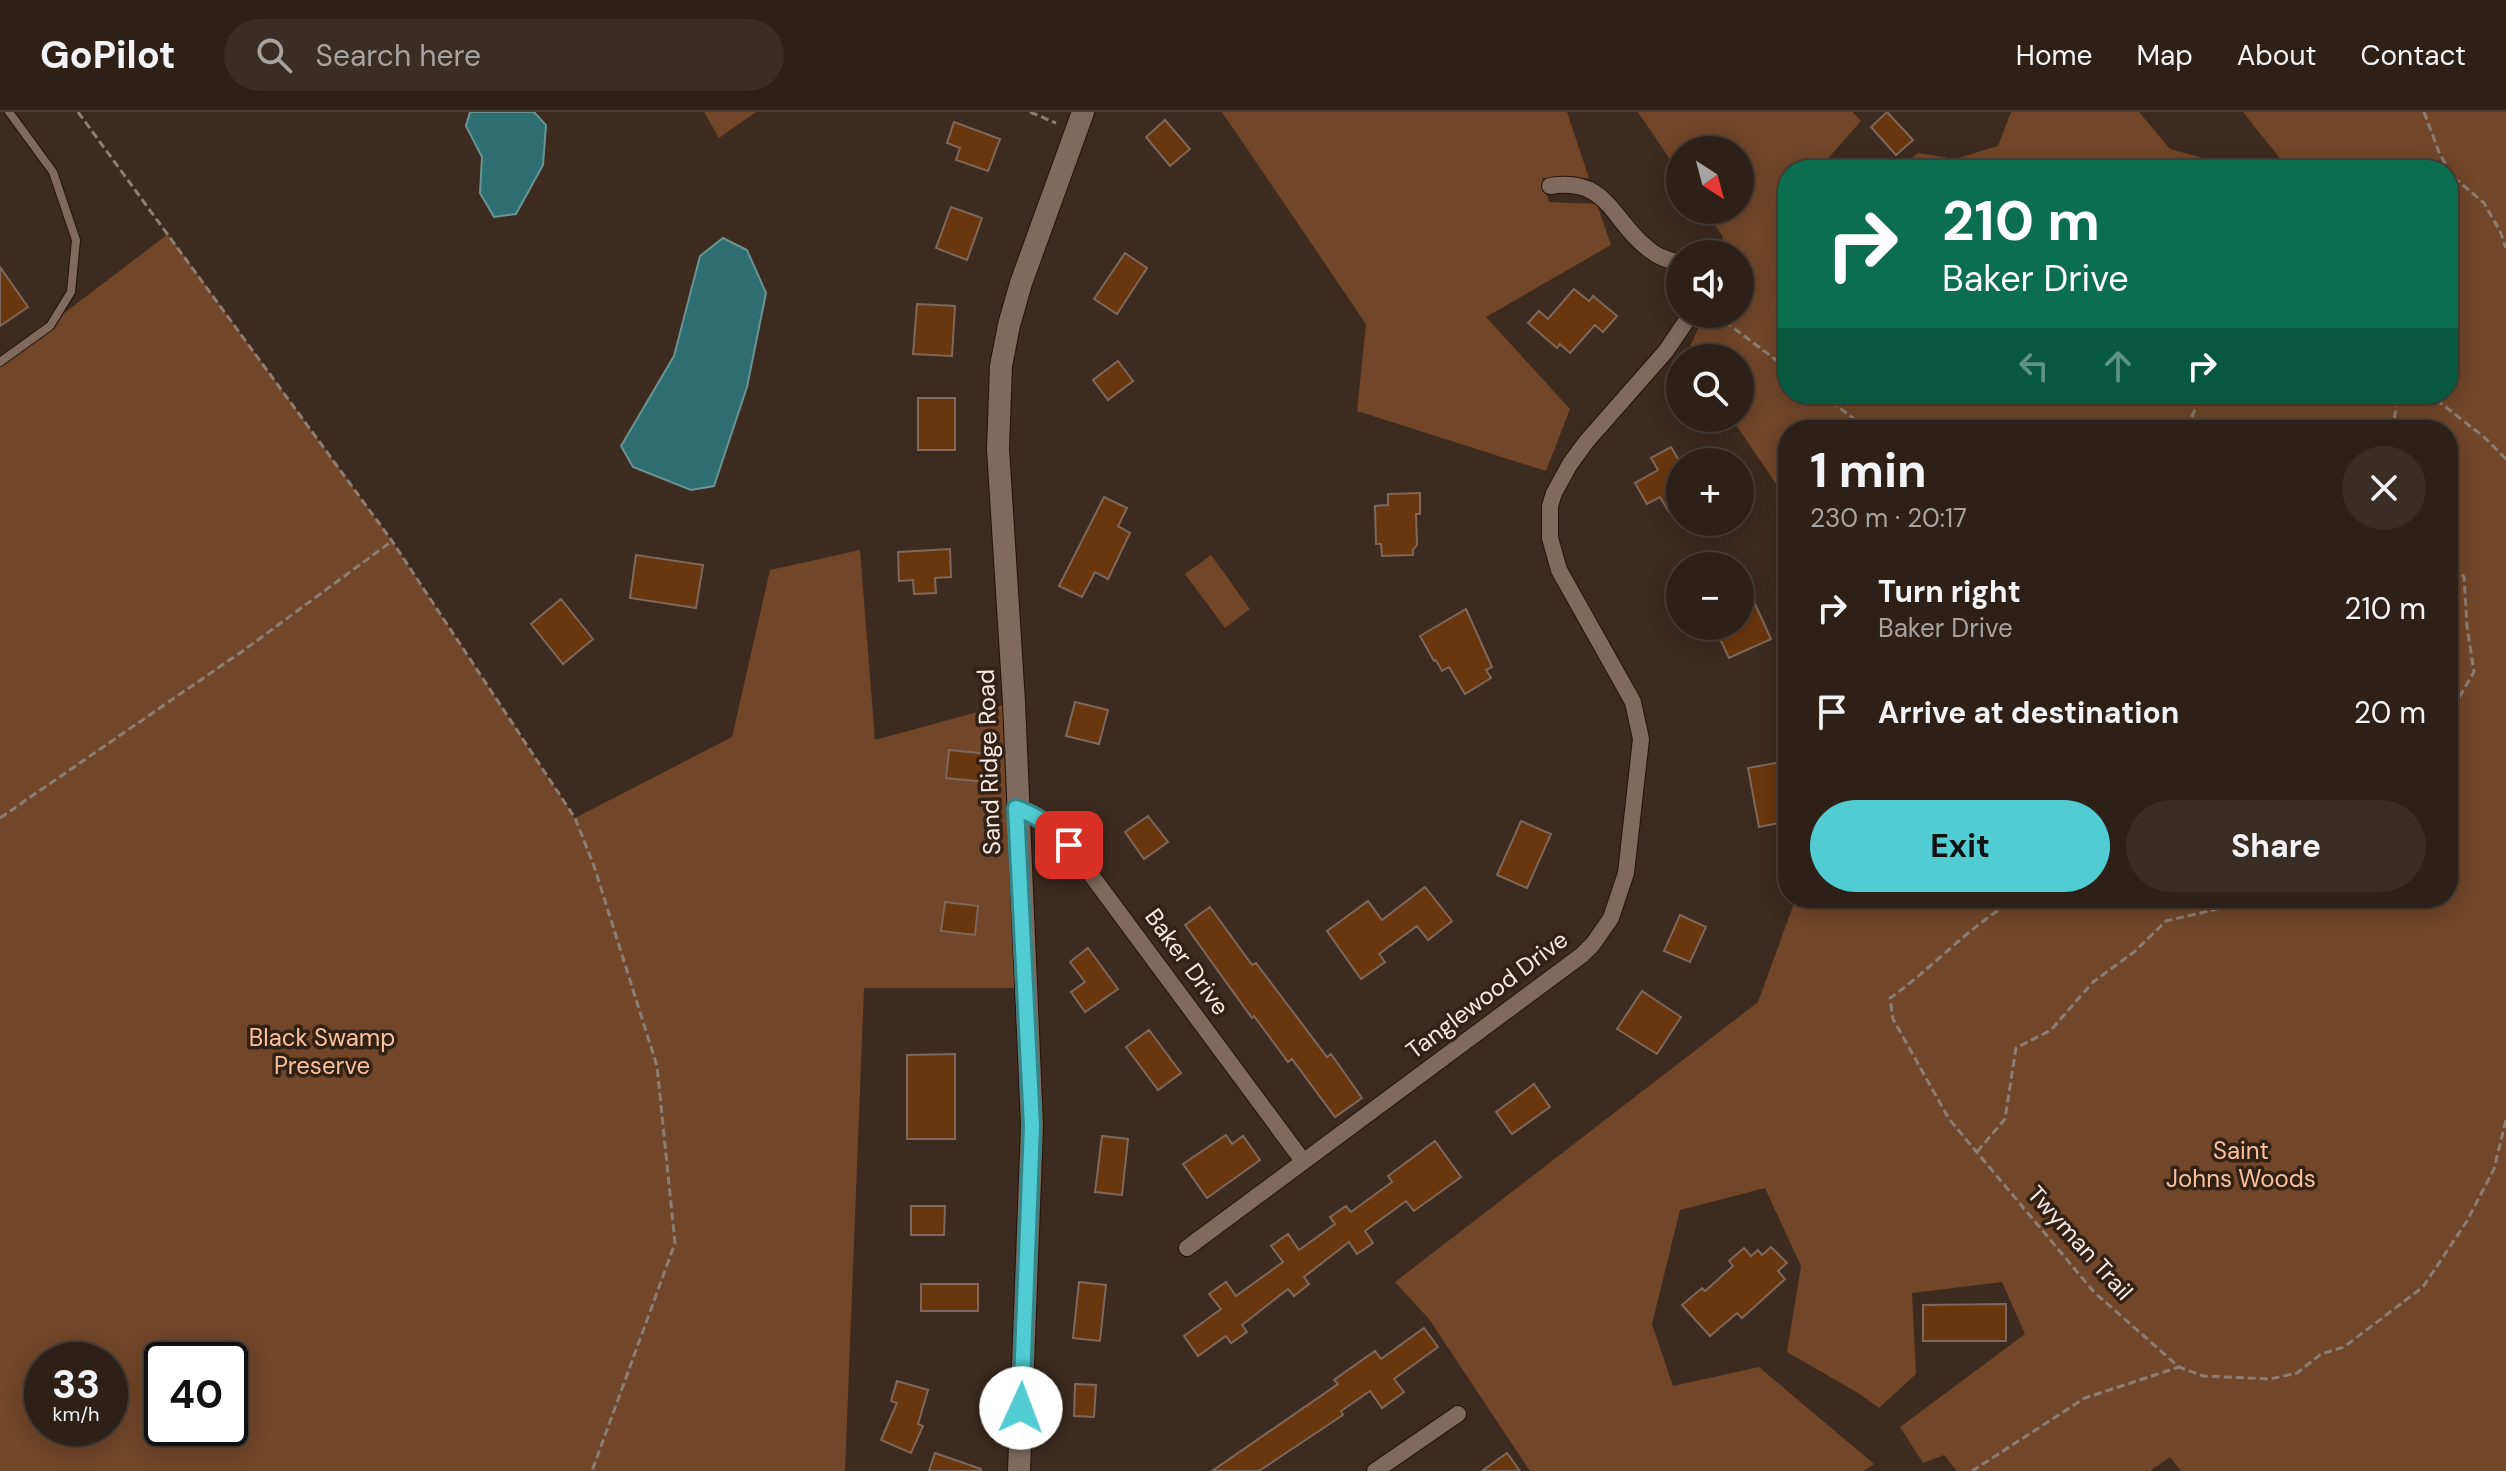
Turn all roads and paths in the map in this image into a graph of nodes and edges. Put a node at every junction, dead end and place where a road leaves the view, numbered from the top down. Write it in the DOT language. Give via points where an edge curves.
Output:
graph roads {
  1 [pos="9,112"];
  2 [pos="78,112"];
  3 [pos="1030,112"];
  4 [pos="2424,112"];
  5 [pos="1077,118"];
  6 [pos="2445,160"];
  7 [pos="2458,181"];
  8 [pos="1550,186"];
  9 [pos="2506,248"];
  10 [pos="1666,259"];
  11 [pos="1682,328"];
  12 [pos="1734,328"];
  13 [pos="1778,361"];
  14 [pos="0,362"];
  15 [pos="1834,404"];
  16 [pos="2442,404"];
  17 [pos="1856,420"];
  18 [pos="2506,459"];
  19 [pos="392,541"];
  20 [pos="2458,569"];
  21 [pos="2458,699"];
  22 [pos="1016,808"];
  23 [pos="0,818"];
  24 [pos="2005,908"];
  25 [pos="2222,908"];
  26 [pos="2506,1120"];
  27 [pos="1977,1152"];
  28 [pos="1303,1161"];
  29 [pos="1187,1248"];
  30 [pos="2179,1367"];
  31 [pos="1458,1414"];
  32 [pos="592,1471"];
  33 [pos="1019,1471"];
  34 [pos="1375,1471"];
  35 [pos="1972,1471"];
  1 -- 14 [label="lane" via="53,172 76,240 71,292 50,326"];
  2 -- 19 [label="path"];
  3 -- 5 [label="path"];
  4 -- 6 [label="path"];
  5 -- 22 [label="street, Sand Ridge Road" via="1021,283 1001,366 998,449"];
  7 -- 9 [label="path" via="2484,203"];
  8 -- 10 [label="street" via="1590,188 1650,251"];
  11 -- 28 [label="street, Tanglewood Drive" via="1586,442 1550,506 1550,538 1559,570 1633,702 1639,724 1626,873 1611,918 1582,955"];
  12 -- 13 [label="path"];
  15 -- 17 [label="path"];
  16 -- 18 [label="path"];
  19 -- 23 [label="path"];
  19 -- 32 [label="path" via="575,818 657,1066 675,1243"];
  20 -- 21 [label="path" via="2464,577 2474,672"];
  22 -- 28 [label="street, Baker Drive" via="1036,815 1069,845"];
  22 -- 33 [label="street, Sand Ridge Road" via="1032,1126"];
  24 -- 27 [label="path, Twyman Trail" via="1890,998 1893,1019 1912,1057 1949,1119"];
  25 -- 27 [label="path" via="2166,921 2093,982 2051,1030 2016,1048 2005,1119"];
  26 -- 30 [label="path, Twyman Trail" via="2494,1169 2467,1221 2423,1287 2385,1318 2297,1373 2270,1379 2203,1376"];
  27 -- 30 [label="path, Twyman Trail" via="2094,1292"];
  28 -- 29 [label="street, Tanglewood Drive"];
  30 -- 35 [label="path" via="2085,1398"];
  31 -- 34 [label="street"];
}
